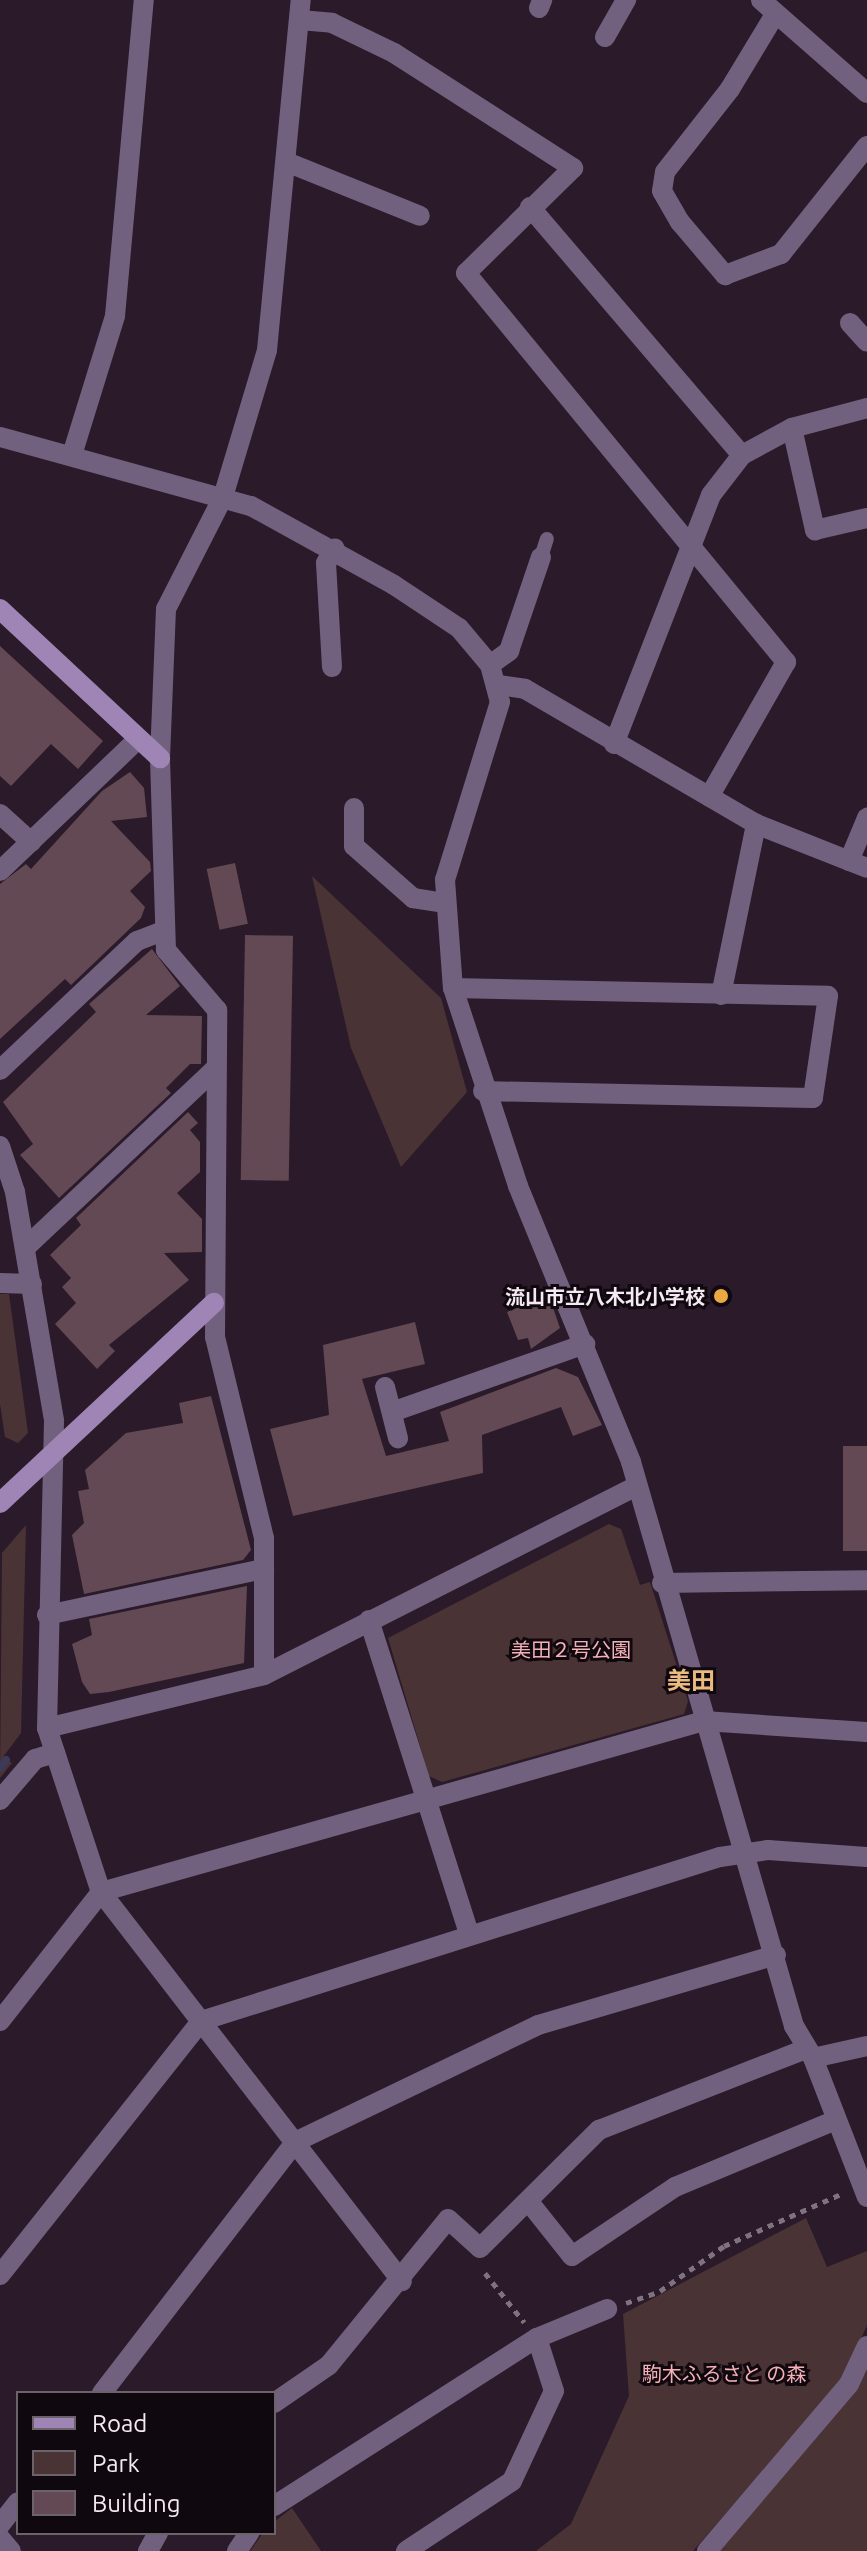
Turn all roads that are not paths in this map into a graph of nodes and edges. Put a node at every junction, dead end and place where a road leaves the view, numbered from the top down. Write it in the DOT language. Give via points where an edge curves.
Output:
graph roads {
  1 [pos="144,0"];
  2 [pos="626,0"];
  3 [pos="768,8"];
  4 [pos="301,10"];
  5 [pos="605,37"];
  6 [pos="867,93"];
  7 [pos="867,146"];
  8 [pos="289,163"];
  9 [pos="530,207"];
  10 [pos="420,216"];
  11 [pos="850,323"];
  12 [pos="867,342"];
  13 [pos="867,408"];
  14 [pos="792,428"];
  15 [pos="0,437"];
  16 [pos="72,455"];
  17 [pos="742,455"];
  18 [pos="223,497"];
  19 [pos="867,518"];
  20 [pos="691,546"];
  21 [pos="335,548"];
  22 [pos="544,548"];
  23 [pos="0,609"];
  24 [pos="490,665"];
  25 [pos="332,667"];
  26 [pos="498,685"];
  27 [pos="138,739"];
  28 [pos="614,744"];
  29 [pos="160,758"];
  30 [pos="709,797"];
  31 [pos="354,808"];
  32 [pos="0,814"];
  33 [pos="867,818"];
  34 [pos="756,824"];
  35 [pos="31,842"];
  36 [pos="858,865"];
  37 [pos="0,871"];
  38 [pos="444,903"];
  39 [pos="165,930"];
  40 [pos="453,988"];
  41 [pos="721,995"];
  42 [pos="215,1069"];
  43 [pos="0,1070"];
  44 [pos="483,1091"];
  45 [pos="0,1146"];
  46 [pos="25,1248"];
  47 [pos="0,1283"];
  48 [pos="32,1284"];
  49 [pos="214,1303"];
  50 [pos="585,1344"];
  51 [pos="385,1387"];
  52 [pos="392,1412"];
  53 [pos="398,1438"];
  54 [pos="51,1455"];
  55 [pos="636,1486"];
  56 [pos="0,1503"];
  57 [pos="264,1569"];
  58 [pos="867,1580"];
  59 [pos="662,1583"];
  60 [pos="47,1615"];
  61 [pos="369,1620"];
  62 [pos="264,1675"];
  63 [pos="704,1721"];
  64 [pos="47,1728"];
  65 [pos="867,1732"];
  66 [pos="55,1753"];
  67 [pos="426,1798"];
  68 [pos="0,1800"];
  69 [pos="744,1852"];
  70 [pos="867,1857"];
  71 [pos="101,1892"];
  72 [pos="469,1933"];
  73 [pos="776,1955"];
  74 [pos="0,2021"];
  75 [pos="201,2021"];
  76 [pos="867,2046"];
  77 [pos="808,2054"];
  78 [pos="836,2120"];
  79 [pos="295,2142"];
  80 [pos="859,2161"];
  81 [pos="858,2194"];
  82 [pos="529,2202"];
  83 [pos="0,2275"];
  84 [pos="402,2281"];
  85 [pos="607,2309"];
  86 [pos="537,2338"];
  87 [pos="867,2346"];
  88 [pos="104,2391"];
  89 [pos="276,2402"];
  90 [pos="16,2505"];
  91 [pos="276,2505"];
  92 [pos="0,2525"];
  93 [pos="0,2538"];
  94 [pos="11,2551"];
  95 [pos="406,2551"];
  96 [pos="707,2551"];
  1 -- 16 [label="street" via="115,316"];
  2 -- 5 [label="street"];
  3 -- 6 [label="street"];
  3 -- 7 [label="street" via="730,89 665,172 662,191 680,222 725,275 781,254"];
  4 -- 8 [label="street"];
  4 -- 9 [label="street" via="394,53 573,168"];
  8 -- 10 [label="street"];
  8 -- 18 [label="street" via="267,350"];
  9 -- 17 [label="street"];
  9 -- 20 [label="street" via="466,273"];
  11 -- 12 [label="street"];
  13 -- 14 [label="street"];
  14 -- 17 [label="street"];
  14 -- 19 [label="street" via="815,530"];
  15 -- 16 [label="street"];
  16 -- 18 [label="street"];
  17 -- 20 [label="street" via="711,495"];
  18 -- 21 [label="street"];
  18 -- 29 [label="street" via="166,609"];
  20 -- 28 [label="street"];
  20 -- 30 [label="street" via="786,662"];
  21 -- 24 [label="street" via="459,628"];
  21 -- 25 [label="street" via="326,563"];
  22 -- 24 [label="street" via="509,651"];
  23 -- 27 [label="street"];
  24 -- 26 [label="street"];
  26 -- 28 [label="street" via="525,689"];
  26 -- 38 [label="street" via="500,702 451,853"];
  27 -- 29 [label="street"];
  27 -- 35 [label="street"];
  28 -- 30 [label="street"];
  29 -- 39 [label="street"];
  30 -- 34 [label="street"];
  31 -- 38 [label="street" via="354,846 413,898"];
  32 -- 35 [label="street"];
  33 -- 36 [label="street"];
  34 -- 36 [label="street"];
  34 -- 41 [label="street"];
  35 -- 37 [label="street"];
  38 -- 40 [label="street"];
  39 -- 42 [label="street" via="166,950 217,1010"];
  39 -- 43 [label="street" via="137,941"];
  40 -- 41 [label="street"];
  40 -- 44 [label="street"];
  41 -- 44 [label="street" via="828,996 813,1098"];
  42 -- 46 [label="street"];
  42 -- 49 [label="street"];
  44 -- 50 [label="street"];
  45 -- 46 [label="street"];
  46 -- 48 [label="street"];
  47 -- 48 [label="street"];
  48 -- 54 [label="street" via="54,1421"];
  49 -- 54 [label="street"];
  49 -- 57 [label="street" via="222,1371 264,1538"];
  50 -- 52 [label="street"];
  50 -- 55 [label="street"];
  51 -- 52 [label="street"];
  52 -- 53 [label="street"];
  54 -- 56 [label="street"];
  54 -- 60 [label="street"];
  55 -- 59 [label="street"];
  55 -- 61 [label="street"];
  57 -- 60 [label="street"];
  57 -- 62 [label="street"];
  58 -- 59 [label="street"];
  59 -- 63 [label="street"];
  60 -- 64 [label="street"];
  61 -- 62 [label="street"];
  61 -- 67 [label="street"];
  62 -- 64 [label="street"];
  63 -- 65 [label="street"];
  63 -- 67 [label="street"];
  63 -- 69 [label="street"];
  64 -- 66 [label="street"];
  66 -- 68 [label="street" via="35,1759"];
  66 -- 71 [label="street"];
  67 -- 71 [label="street"];
  67 -- 72 [label="street"];
  69 -- 70 [label="street"];
  69 -- 72 [label="street"];
  69 -- 73 [label="street"];
  71 -- 74 [label="street"];
  71 -- 75 [label="street"];
  72 -- 75 [label="street"];
  73 -- 77 [label="street"];
  73 -- 79 [label="street" via="538,2025"];
  75 -- 79 [label="street"];
  75 -- 83 [label="street"];
  76 -- 77 [label="street"];
  77 -- 78 [label="street"];
  77 -- 82 [label="street" via="599,2130"];
  78 -- 80 [label="street"];
  78 -- 82 [label="street" via="675,2187 572,2256"];
  79 -- 84 [label="street"];
  79 -- 88 [label="street"];
  80 -- 81 [label="street"];
  82 -- 84 [label="street" via="480,2248 448,2219"];
  84 -- 89 [label="street" via="329,2365"];
  85 -- 86 [label="street"];
  86 -- 91 [label="street"];
  86 -- 95 [label="street" via="554,2391 512,2481"];
  87 -- 96 [label="street" via="849,2384"];
  90 -- 92 [label="street"];
  93 -- 94 [label="street"];
}
